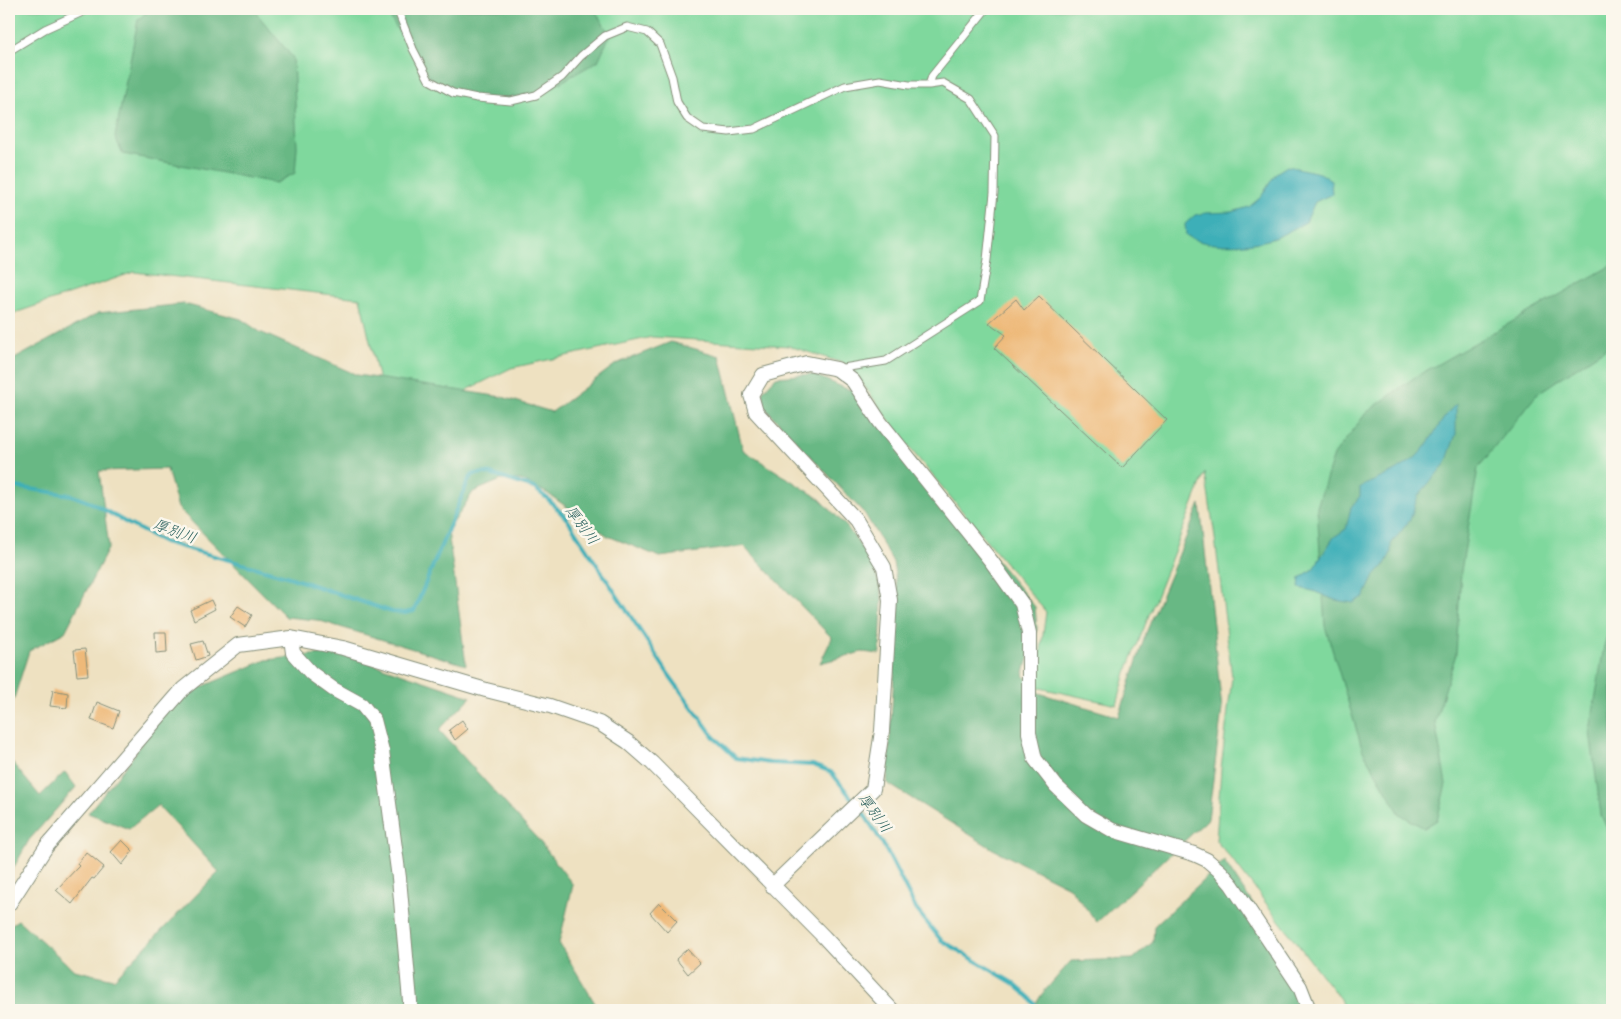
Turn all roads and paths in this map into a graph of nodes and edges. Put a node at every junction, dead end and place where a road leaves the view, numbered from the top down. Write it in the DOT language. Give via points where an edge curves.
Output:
graph roads {
  1 [pos="89,9"];
  2 [pos="397,9"];
  3 [pos="986,9"];
  4 [pos="9,51"];
  5 [pos="929,85"];
  6 [pos="837,369"];
  7 [pos="291,638"];
  8 [pos="772,886"];
  9 [pos="9,904"];
  10 [pos="410,1010"];
  11 [pos="892,1010"];
  12 [pos="1309,1010"];
  1 -- 4 [label="lane" via="45,29"];
  2 -- 5 [label="lane" via="429,80 453,93 477,98 511,102 536,94 562,78 581,56 606,36 627,27 647,32 660,44 677,102 687,118 703,130 729,132 754,129 845,86 880,80"];
  3 -- 5 [label="lane" via="932,76"];
  5 -- 6 [label="lane" via="943,83 971,99 995,136 994,193 980,301 886,361"];
  6 -- 8 [label="street" via="807,363 763,375 751,395 756,412 856,520 884,567 890,610 882,731 873,789"];
  6 -- 12 [label="street" via="853,381 880,422 1022,604 1030,633 1029,733 1036,759 1056,786 1086,815 1112,830 1194,854 1221,872 1300,987"];
  7 -- 8 [label="street" via="343,648 550,706 599,723 652,763"];
  7 -- 9 [label="street" via="238,645 183,689 46,847"];
  7 -- 10 [label="street" via="293,654 311,672 362,705 374,720 382,751 400,878"];
  8 -- 11 [label="street"];
}
